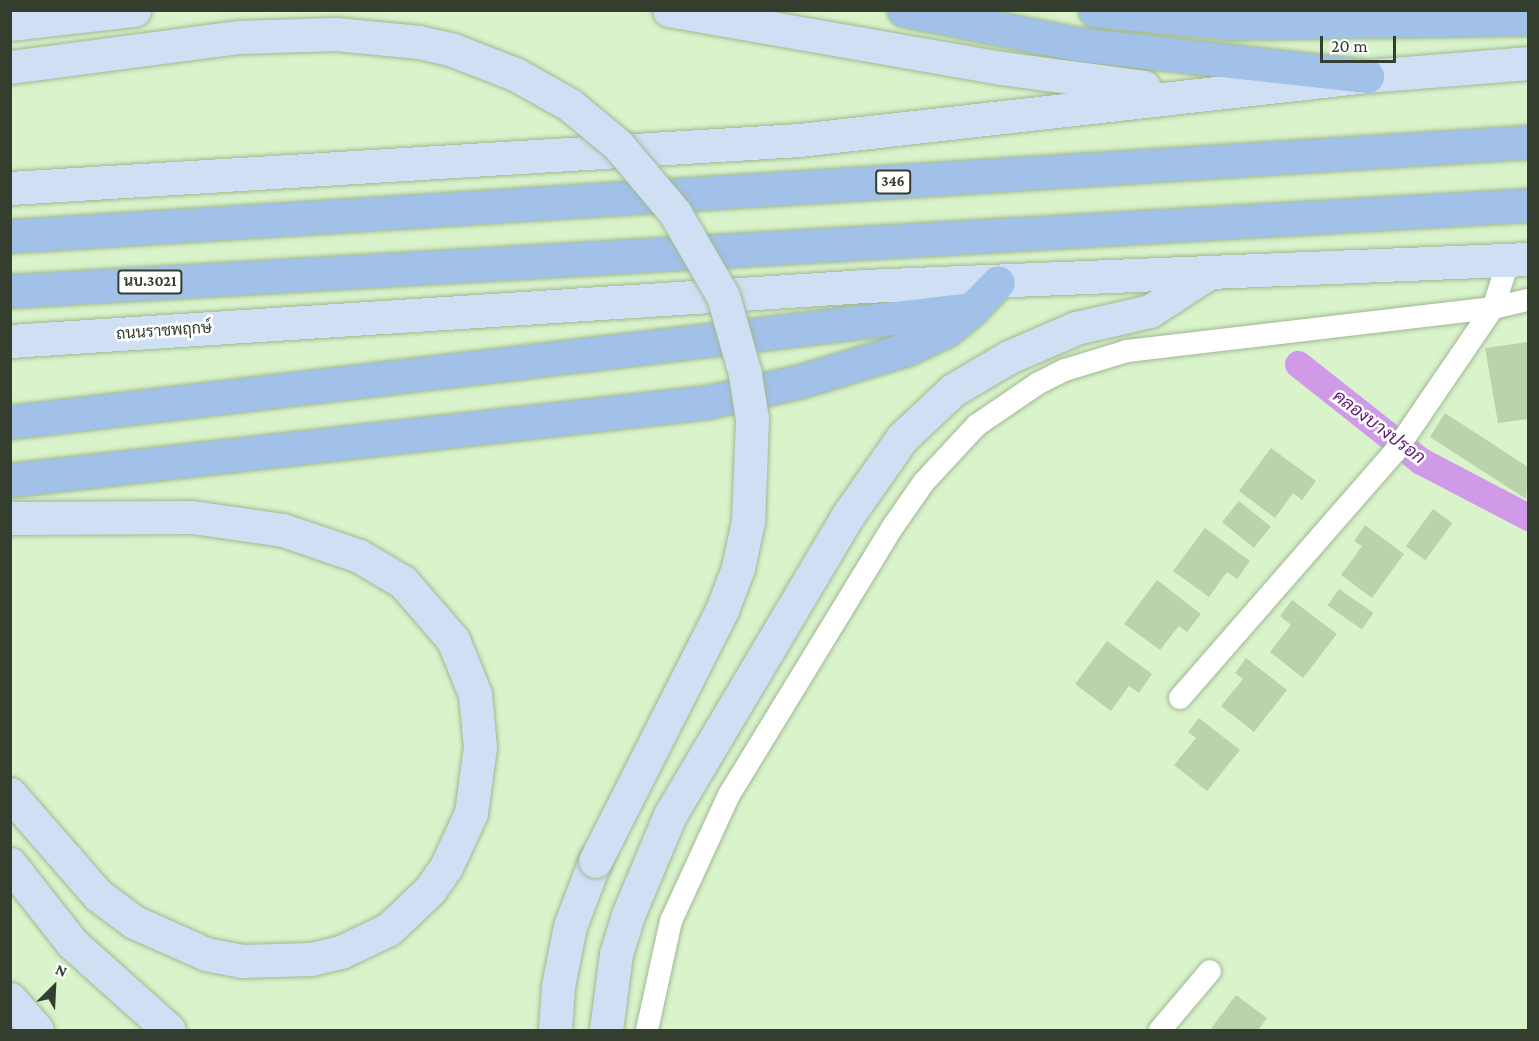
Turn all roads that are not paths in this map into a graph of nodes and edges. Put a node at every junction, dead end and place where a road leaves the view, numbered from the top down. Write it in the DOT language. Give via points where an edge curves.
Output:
graph roads {
  1 [pos="134,10"];
  2 [pos="669,10"];
  3 [pos="904,10"];
  4 [pos="1095,10"];
  5 [pos="1528,19"];
  6 [pos="10,24"];
  7 [pos="1528,63"];
  8 [pos="10,67"];
  9 [pos="1367,76"];
  10 [pos="1216,93"];
  11 [pos="1528,142"];
  12 [pos="10,188"];
  13 [pos="1528,205"];
  14 [pos="10,236"];
  15 [pos="1519,259"];
  16 [pos="1210,272"];
  17 [pos="998,282"];
  18 [pos="10,291"];
  19 [pos="1528,300"];
  20 [pos="1493,308"];
  21 [pos="972,309"];
  22 [pos="10,341"];
  23 [pos="10,422"];
  24 [pos="10,480"];
  25 [pos="10,518"];
  26 [pos="1180,698"];
  27 [pos="10,794"];
  28 [pos="10,864"];
  29 [pos="1210,971"];
  30 [pos="10,999"];
  31 [pos="10,1006"];
  32 [pos="36,1030"];
  33 [pos="169,1030"];
  34 [pos="555,1030"];
  35 [pos="606,1030"];
  36 [pos="647,1030"];
  37 [pos="1160,1030"];
  1 -- 6 [label="main road"];
  2 -- 10 [label="main road" via="1107,84"];
  3 -- 9 [label="main road" via="1077,44"];
  4 -- 5 [label="main road" via="1232,23"];
  7 -- 9 [label="main road"];
  8 -- 34 [label="main road, bridge" via="239,37 336,34 419,42 486,62 561,99 618,145 675,213 723,296 745,374 752,459 748,521 738,568 722,610 595,861 567,937"];
  9 -- 10 [label="main road"];
  10 -- 12 [label="main road" via="800,140"];
  11 -- 14 [label="main road, 346"];
  13 -- 18 [label="main road, นบ.3021"];
  15 -- 16 [label="main road, ถนนราชพฤกษ์"];
  15 -- 20 [label="street"];
  16 -- 17 [label="main road, ถนนราชพฤกษ์"];
  16 -- 35 [label="main road" via="1150,311 1076,328 1009,357 953,390 902,438 846,518 670,815 616,954"];
  17 -- 21 [label="main road"];
  17 -- 22 [label="main road, ถนนราชพฤกษ์" via="835,288"];
  19 -- 20 [label="street"];
  20 -- 26 [label="street" via="1395,453"];
  20 -- 36 [label="street" via="1127,351 1065,370 976,425 950,451 894,525 729,795 670,921"];
  21 -- 23 [label="main road"];
  21 -- 24 [label="main road" via="947,330 907,349 801,381 708,402"];
  25 -- 27 [label="main road" via="163,515 252,524 310,537 385,570 418,597 457,648 475,694 480,747 471,813 455,851 430,890 389,929 341,952 311,959 242,961 207,954 134,922 98,895"];
  28 -- 33 [label="main road" via="72,943"];
  29 -- 37 [label="street"];
  30 -- 32 [label="main road"];
  31 -- 32 [label="main road"];
}
